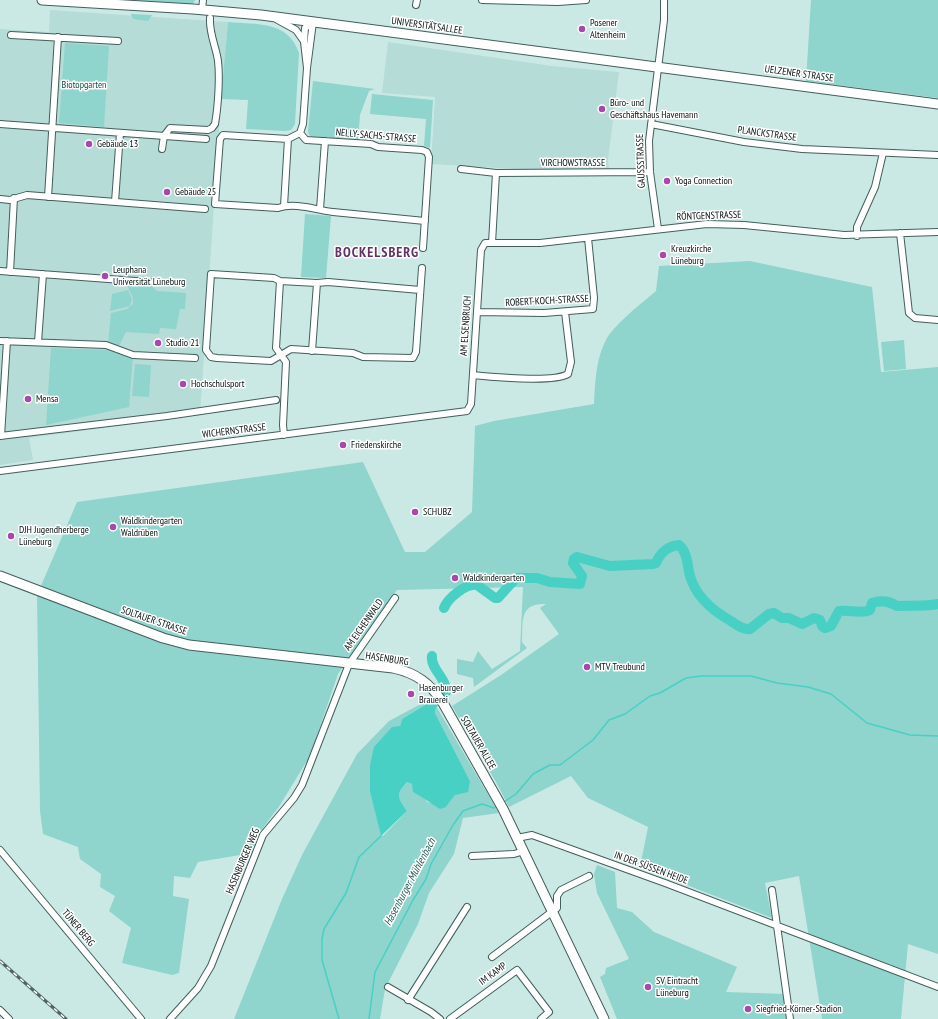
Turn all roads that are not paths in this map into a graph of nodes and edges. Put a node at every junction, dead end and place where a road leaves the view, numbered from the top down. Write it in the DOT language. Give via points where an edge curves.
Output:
graph roads {
  1 [pos="42,0"];
  2 [pos="203,0"];
  3 [pos="482,0"];
  4 [pos="586,0"];
  5 [pos="664,0"];
  6 [pos="202,10"];
  7 [pos="271,17"];
  8 [pos="210,18"];
  9 [pos="313,22"];
  10 [pos="10,35"];
  11 [pos="58,37"];
  12 [pos="118,41"];
  13 [pos="304,42"];
  14 [pos="307,68"];
  15 [pos="658,68"];
  16 [pos="938,104"];
  17 [pos="0,124"];
  18 [pos="651,124"];
  19 [pos="52,128"];
  20 [pos="212,128"];
  21 [pos="120,133"];
  22 [pos="300,133"];
  23 [pos="223,135"];
  24 [pos="164,136"];
  25 [pos="206,139"];
  26 [pos="288,139"];
  27 [pos="325,141"];
  28 [pos="162,149"];
  29 [pos="883,153"];
  30 [pos="938,155"];
  31 [pos="461,169"];
  32 [pos="650,172"];
  33 [pos="496,173"];
  34 [pos="48,197"];
  35 [pos="14,198"];
  36 [pos="0,199"];
  37 [pos="115,202"];
  38 [pos="284,206"];
  39 [pos="205,209"];
  40 [pos="320,209"];
  41 [pos="425,221"];
  42 [pos="658,229"];
  43 [pos="938,232"];
  44 [pos="900,233"];
  45 [pos="857,236"];
  46 [pos="588,238"];
  47 [pos="492,243"];
  48 [pos="482,246"];
  49 [pos="423,248"];
  50 [pos="422,268"];
  51 [pos="0,271"];
  52 [pos="10,272"];
  53 [pos="43,274"];
  54 [pos="280,281"];
  55 [pos="150,282"];
  56 [pos="317,283"];
  57 [pos="420,290"];
  58 [pos="477,312"];
  59 [pos="565,312"];
  60 [pos="938,320"];
  61 [pos="0,341"];
  62 [pos="7,341"];
  63 [pos="38,342"];
  64 [pos="312,351"];
  65 [pos="281,355"];
  66 [pos="196,358"];
  67 [pos="473,375"];
  68 [pos="276,400"];
  69 [pos="470,408"];
  70 [pos="284,435"];
  71 [pos="0,436"];
  72 [pos="0,471"];
  73 [pos="0,576"];
  74 [pos="395,598"];
  75 [pos="349,664"];
  76 [pos="440,699"];
  77 [pos="517,838"];
  78 [pos="0,850"];
  79 [pos="524,851"];
  80 [pos="472,856"];
  81 [pos="589,876"];
  82 [pos="772,890"];
  83 [pos="467,907"];
  84 [pos="554,912"];
  85 [pos="777,926"];
  86 [pos="492,957"];
  87 [pos="388,987"];
  88 [pos="938,987"];
  89 [pos="408,1000"];
  90 [pos="0,1010"];
  91 [pos="9,1019"];
  92 [pos="141,1019"];
  93 [pos="170,1019"];
  94 [pos="440,1019"];
  95 [pos="450,1019"];
  96 [pos="541,1019"];
  97 [pos="604,1019"];
  98 [pos="790,1019"];
  1 -- 6 [label="main road, UNIVERSITÄTSALLEE"];
  2 -- 6 [label="street"];
  3 -- 4 [label="street"];
  5 -- 15 [label="street, GAUSSSTRASSE"];
  6 -- 7 [label="main road, UNIVERSITÄTSALLEE"];
  7 -- 9 [label="main road, UNIVERSITÄTSALLEE"];
  7 -- 13 [label="street, UNIVERSITÄTSALLEE" via="296,30"];
  8 -- 20 [label="street" via="210,36 219,72 216,119"];
  9 -- 13 [label="street" via="305,28"];
  9 -- 14 [label="street"];
  9 -- 15 [label="main road, UNIVERSITÄTSALLEE"];
  10 -- 11 [label="street"];
  11 -- 12 [label="street"];
  11 -- 19 [label="street"];
  13 -- 14 [label="street"];
  14 -- 22 [label="street" via="303,124"];
  15 -- 16 [label="main road, UELZENER STRASSE"];
  15 -- 18 [label="street, GAUSSSTRASSE"];
  17 -- 19 [label="street"];
  18 -- 29 [label="street, PLANCKSTRASSE" via="744,142 807,149"];
  18 -- 32 [label="street, GAUSSSTRASSE"];
  19 -- 21 [label="street"];
  19 -- 34 [label="street"];
  20 -- 23 [label="street"];
  20 -- 24 [label="street" via="208,130 175,127 170,128"];
  21 -- 24 [label="street"];
  21 -- 37 [label="street"];
  22 -- 26 [label="street"];
  22 -- 27 [label="street, NELLY-SACHS-STRASSE" via="306,140"];
  23 -- 26 [label="street"];
  23 -- 38 [label="street" via="220,139 215,204 278,208"];
  24 -- 25 [label="street"];
  24 -- 28 [label="street"];
  26 -- 38 [label="street"];
  27 -- 40 [label="street, NELLY-SACHS-STRASSE"];
  27 -- 41 [label="street, NELLY-SACHS-STRASSE" via="428,152"];
  29 -- 30 [label="street, PLANCKSTRASSE"];
  29 -- 45 [label="street" via="875,187 857,227"];
  31 -- 33 [label="street, VIRCHOWSTRASSE"];
  32 -- 33 [label="street, VIRCHOWSTRASSE"];
  32 -- 42 [label="street, GAUSSSTRASSE"];
  33 -- 47 [label="street"];
  34 -- 35 [label="street"];
  34 -- 37 [label="street"];
  35 -- 36 [label="street"];
  35 -- 52 [label="street"];
  37 -- 39 [label="street"];
  38 -- 40 [label="street"];
  40 -- 41 [label="street" via="327,212"];
  41 -- 49 [label="street, NELLY-SACHS-STRASSE"];
  42 -- 45 [label="street, RÖNTGENSTRASSE" via="734,224"];
  42 -- 46 [label="street, RÖNTGENSTRASSE"];
  43 -- 44 [label="street, RÖNTGENSTRASSE"];
  44 -- 45 [label="street, RÖNTGENSTRASSE"];
  44 -- 60 [label="street" via="909,313 914,318"];
  46 -- 47 [label="street, RÖNTGENSTRASSE" via="540,243"];
  46 -- 59 [label="street, ROBERT-KOCH-STRASSE" via="594,308"];
  47 -- 48 [label="street, RÖNTGENSTRASSE" via="485,242"];
  48 -- 58 [label="street, AM ELSENBRUCH"];
  50 -- 57 [label="street"];
  51 -- 52 [label="street"];
  52 -- 53 [label="street"];
  53 -- 55 [label="street"];
  53 -- 63 [label="street"];
  54 -- 56 [label="street"];
  54 -- 65 [label="street" via="276,348"];
  54 -- 65 [label="street" via="274,278 211,274 206,350 211,357 216,358 271,361"];
  56 -- 57 [label="street"];
  56 -- 64 [label="street"];
  57 -- 64 [label="street" via="416,352 413,358"];
  58 -- 59 [label="street, ROBERT-KOCH-STRASSE"];
  58 -- 67 [label="street, AM ELSENBRUCH"];
  59 -- 67 [label="street" via="571,362 568,374 536,378"];
  61 -- 62 [label="street"];
  62 -- 63 [label="street"];
  62 -- 71 [label="street"];
  63 -- 66 [label="street" via="106,345 133,355"];
  64 -- 65 [label="street" via="291,350"];
  65 -- 70 [label="street" via="286,362"];
  67 -- 69 [label="street, AM ELSENBRUCH"];
  68 -- 71 [label="street"];
  69 -- 70 [label="street, WICHERNSTRASSE" via="467,411"];
  70 -- 72 [label="street, WICHERNSTRASSE"];
  73 -- 75 [label="main road, SOLTAUER STRASSE" via="174,641 210,648"];
  74 -- 75 [label="street, AM EICHENWALD"];
  75 -- 76 [label="main road, HASENBURG" via="405,671 424,680"];
  75 -- 93 [label="street, HASENBURGER WEG" via="302,785 263,835 211,966 198,988"];
  76 -- 77 [label="main road, SOLTAUER ALLEE" via="499,801"];
  77 -- 79 [label="main road"];
  77 -- 85 [label="street, IN DER SÜSSEN HEIDE" via="532,835"];
  78 -- 92 [label="street, TÜNER BERG"];
  79 -- 80 [label="street" via="514,854"];
  79 -- 84 [label="main road"];
  81 -- 84 [label="street" via="561,890"];
  82 -- 85 [label="street"];
  83 -- 89 [label="street"];
  84 -- 86 [label="street"];
  84 -- 97 [label="main road"];
  85 -- 88 [label="street, IN DER SÜSSEN HEIDE"];
  85 -- 98 [label="street"];
  87 -- 89 [label="street"];
  89 -- 94 [label="street"];
  90 -- 91 [label="street"];
  95 -- 96 [label="street, IM KAMP" via="516,970 550,1012"];
}
